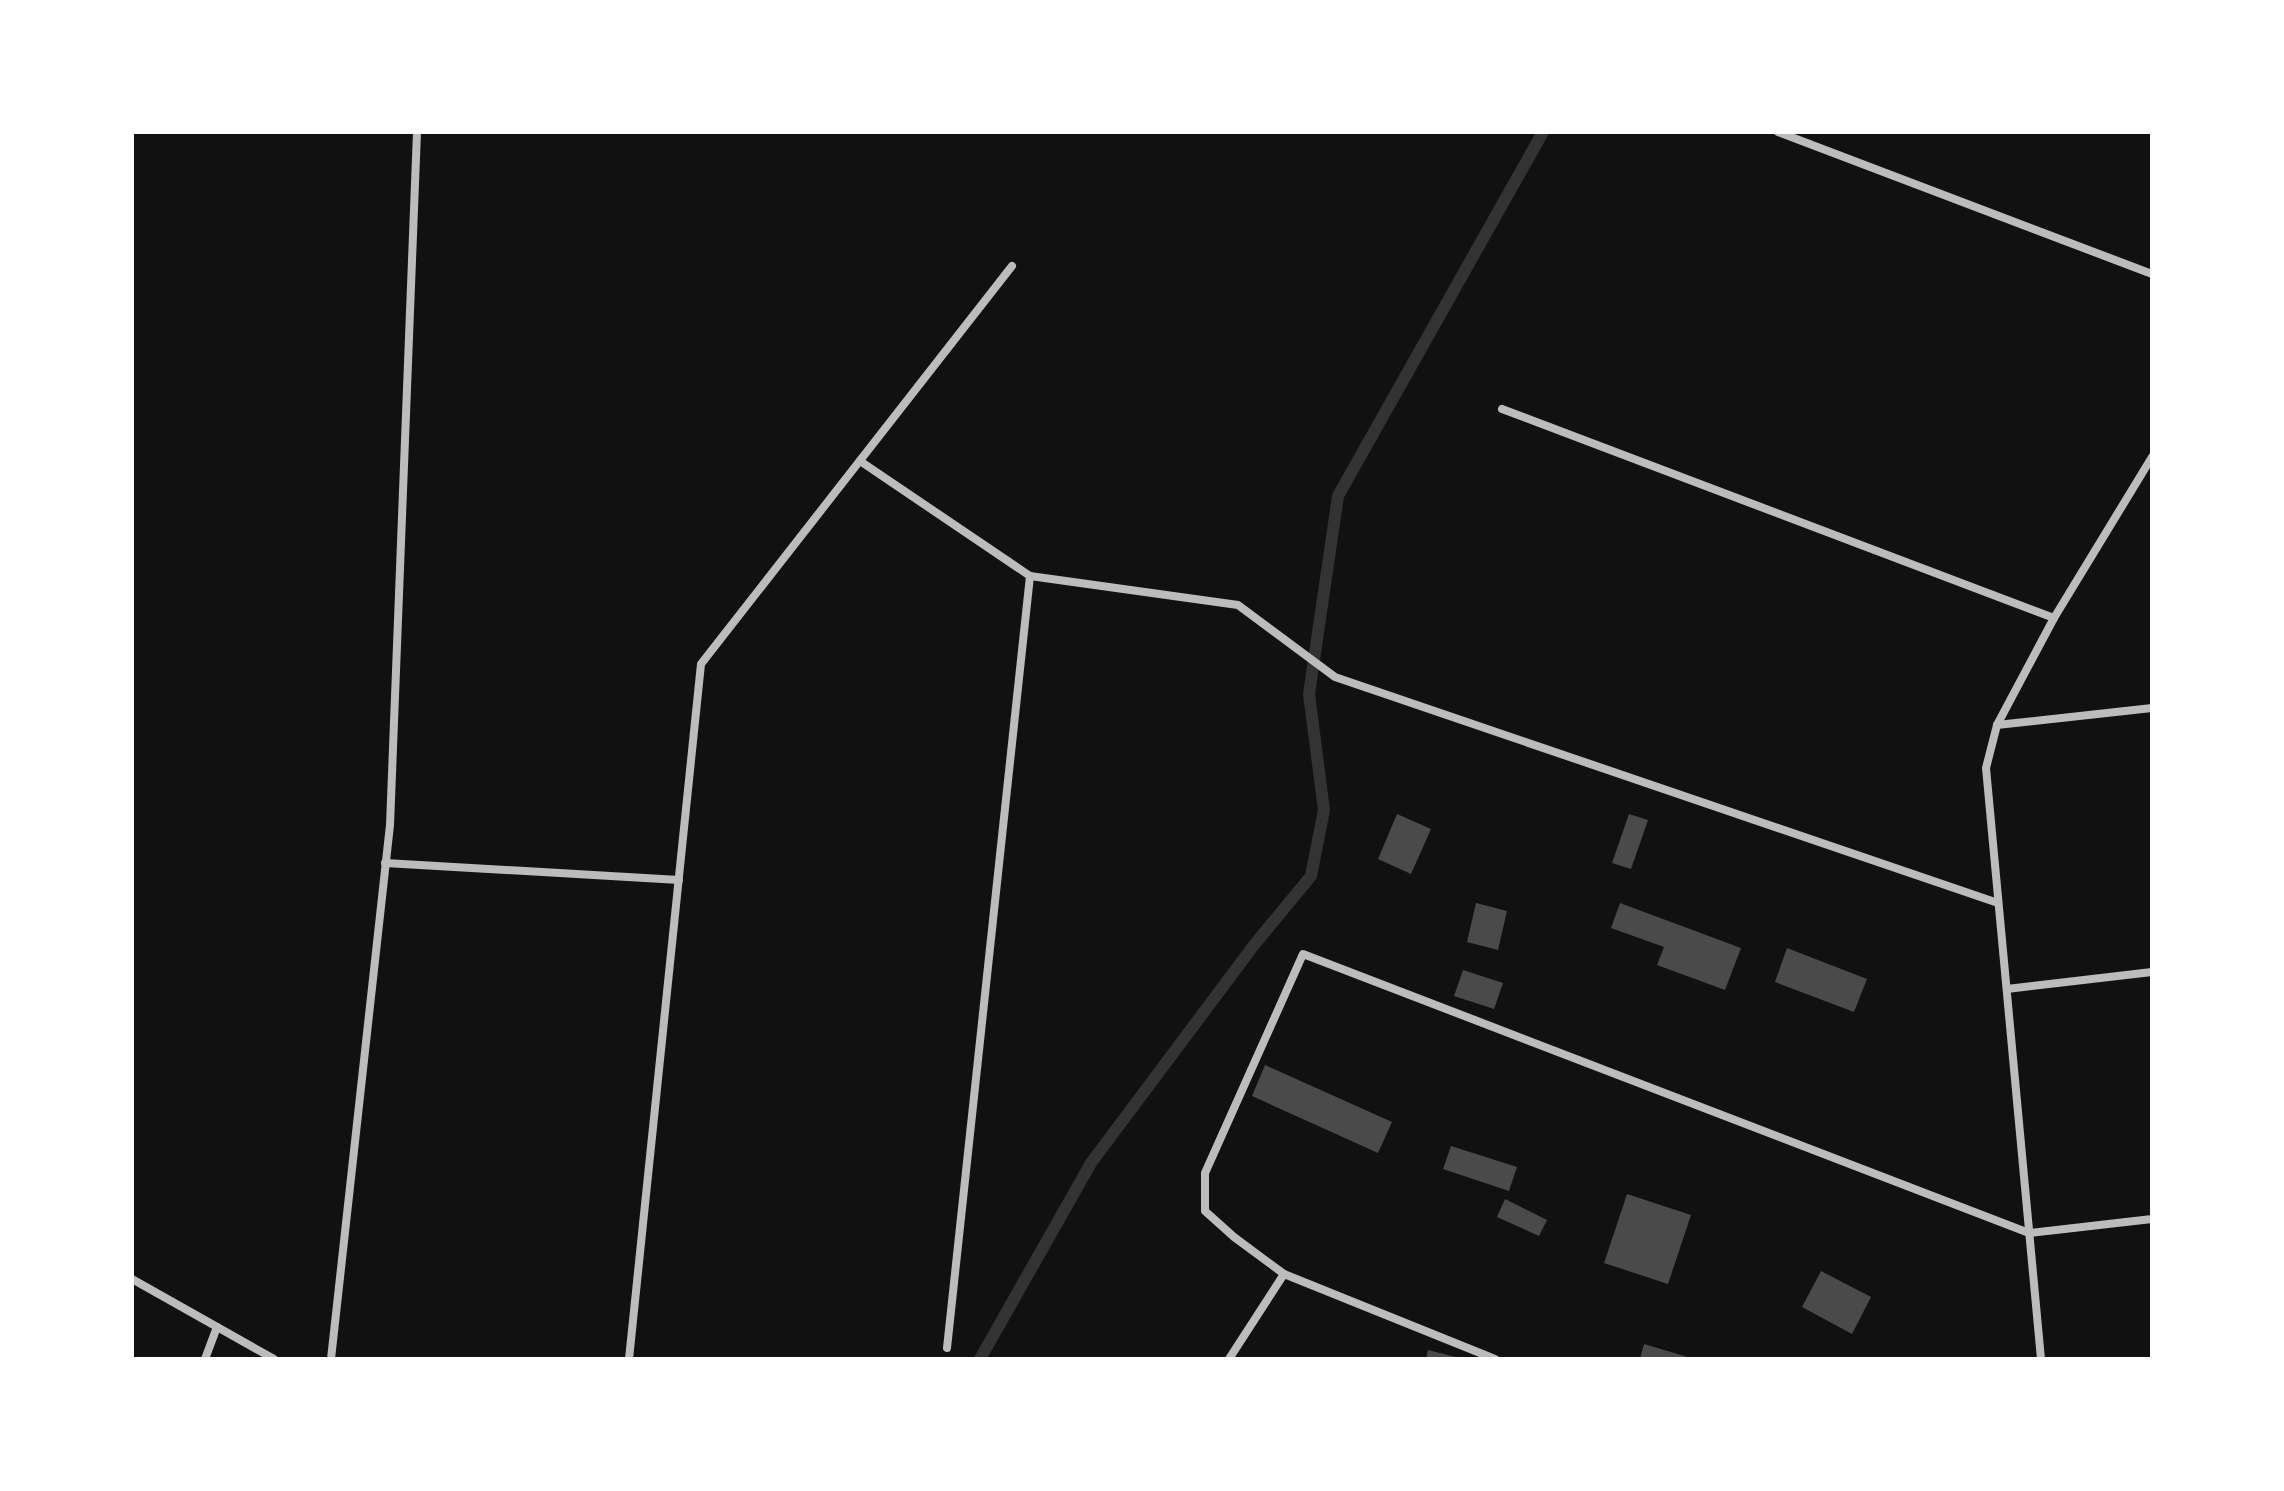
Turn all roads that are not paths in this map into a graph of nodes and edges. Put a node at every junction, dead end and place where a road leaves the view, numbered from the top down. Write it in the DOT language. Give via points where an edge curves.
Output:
graph roads {
  1 [pos="417,132"];
  2 [pos="1778,132"];
  3 [pos="1012,266"];
  4 [pos="2152,274"];
  5 [pos="1502,409"];
  6 [pos="2152,457"];
  7 [pos="860,461"];
  8 [pos="1030,576"];
  9 [pos="2054,618"];
  10 [pos="2152,708"];
  11 [pos="1997,725"];
  12 [pos="385,863"];
  13 [pos="679,880"];
  14 [pos="1998,903"];
  15 [pos="2152,972"];
  16 [pos="2007,989"];
  17 [pos="2152,1219"];
  18 [pos="2029,1233"];
  19 [pos="1284,1274"];
  20 [pos="132,1279"];
  21 [pos="217,1327"];
  22 [pos="947,1348"];
  23 [pos="205,1359"];
  24 [pos="274,1359"];
  25 [pos="331,1359"];
  26 [pos="629,1359"];
  27 [pos="1229,1359"];
  28 [pos="1495,1359"];
  29 [pos="2041,1359"];
  1 -- 12 [label="street"];
  2 -- 4 [label="street"];
  3 -- 7 [label="street"];
  5 -- 9 [label="street"];
  6 -- 9 [label="street"];
  7 -- 8 [label="street"];
  7 -- 13 [label="street" via="701,664"];
  8 -- 14 [label="street" via="1238,605 1335,677"];
  8 -- 22 [label="street"];
  9 -- 11 [label="street"];
  10 -- 11 [label="street"];
  11 -- 14 [label="street" via="1986,768"];
  12 -- 13 [label="street"];
  12 -- 25 [label="street"];
  13 -- 26 [label="street"];
  14 -- 16 [label="street"];
  15 -- 16 [label="street"];
  16 -- 18 [label="street"];
  17 -- 18 [label="street"];
  18 -- 19 [label="street" via="1303,954 1205,1173 1205,1211"];
  18 -- 29 [label="street"];
  19 -- 27 [label="street"];
  19 -- 28 [label="street"];
  20 -- 21 [label="street"];
  21 -- 23 [label="street"];
  21 -- 24 [label="street"];
}
